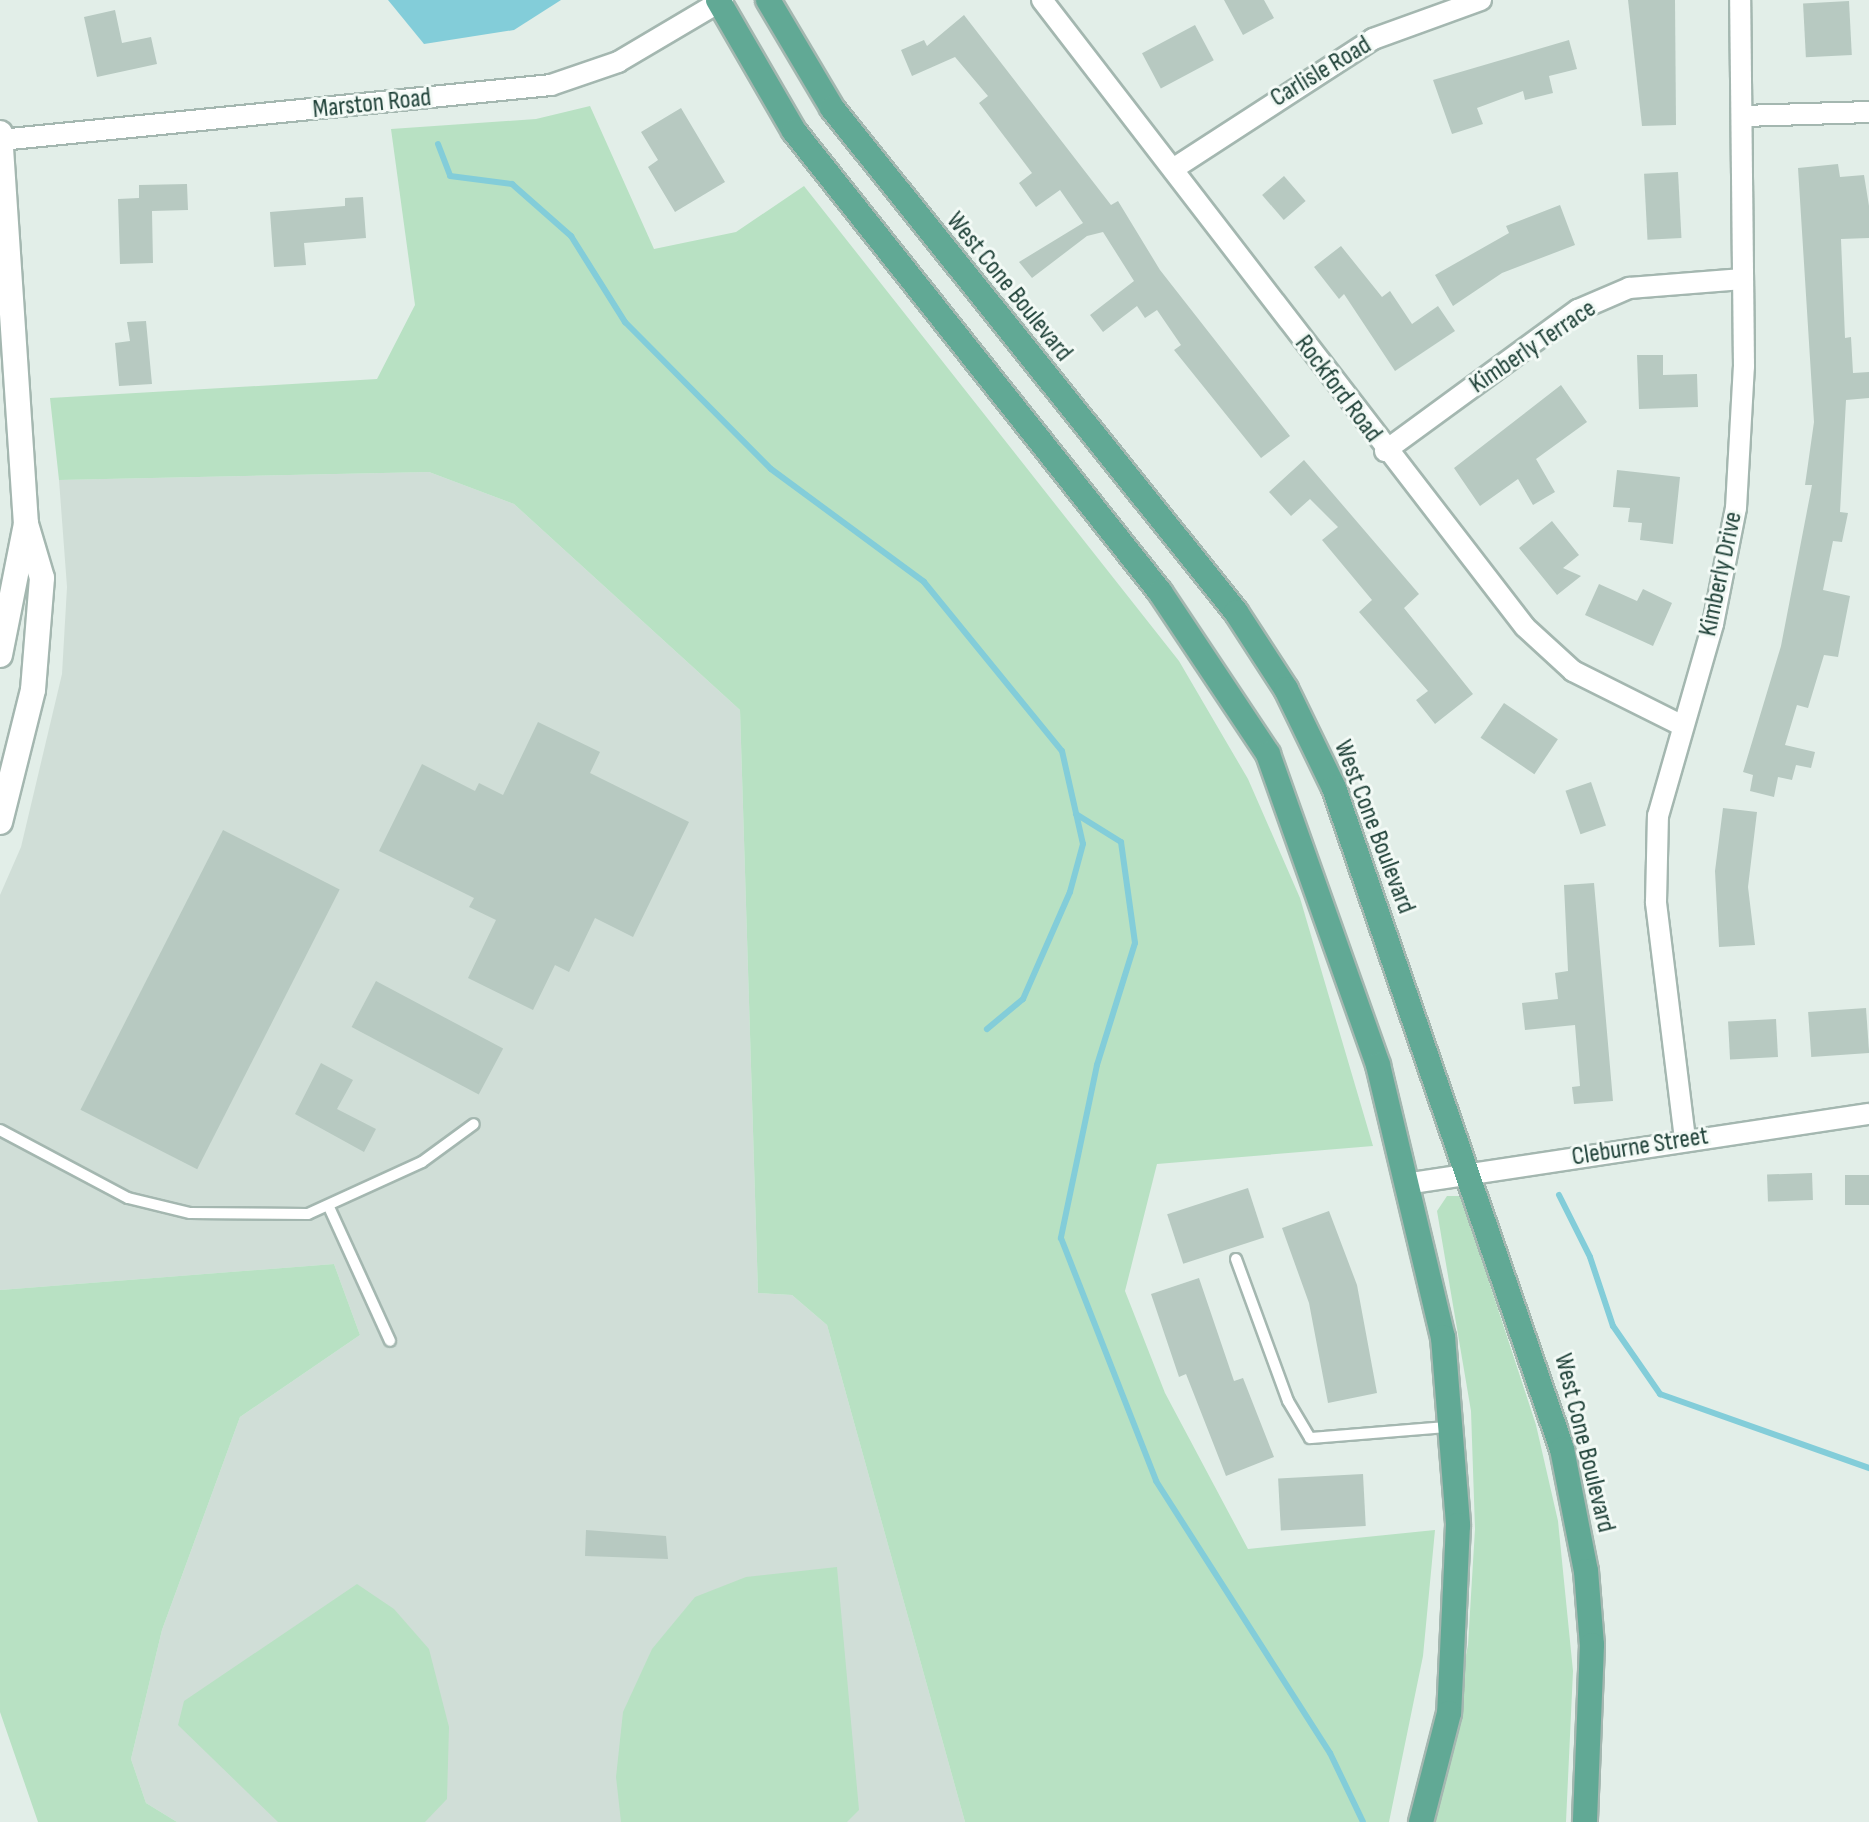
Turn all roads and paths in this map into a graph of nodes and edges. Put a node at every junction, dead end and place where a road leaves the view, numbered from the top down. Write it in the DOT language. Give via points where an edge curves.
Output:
graph roads {
  1 [pos="768,0"];
  2 [pos="1042,0"];
  3 [pos="1481,0"];
  4 [pos="1740,0"];
  5 [pos="720,1"];
  6 [pos="1869,112"];
  7 [pos="1743,116"];
  8 [pos="1,136"];
  9 [pos="1173,169"];
  10 [pos="1743,279"];
  11 [pos="1385,451"];
  12 [pos="26,524"];
  13 [pos="0,655"];
  14 [pos="1681,725"];
  15 [pos="0,822"];
  16 [pos="1869,1114"];
  17 [pos="474,1124"];
  18 [pos="0,1130"];
  19 [pos="1685,1139"];
  20 [pos="1472,1173"];
  21 [pos="1412,1183"];
  22 [pos="329,1207"];
  23 [pos="1236,1259"];
  24 [pos="390,1341"];
  25 [pos="1454,1427"];
  26 [pos="1421,1822"];
  27 [pos="1585,1822"];
  1 -- 20 [label="main road, West Cone Boulevard" via="832,108 1236,612 1286,689 1334,788"];
  2 -- 9 [label="street, Rockford Road"];
  3 -- 9 [label="street, Carlisle Road" via="1373,39"];
  4 -- 7 [label="street, Kimberly Drive"];
  5 -- 8 [label="street, Marston Road" via="618,62 551,85"];
  5 -- 21 [label="main road" via="794,131 1231,689 1268,754 1317,881"];
  6 -- 7 [label="street"];
  7 -- 10 [label="street, Kimberly Drive"];
  8 -- 12 [label="street"];
  9 -- 11 [label="street, Rockford Road"];
  10 -- 11 [label="street, Kimberly Terrace" via="1629,288 1578,310"];
  10 -- 14 [label="street, Kimberly Drive" via="1736,508 1713,624"];
  11 -- 14 [label="street, Rockford Road" via="1525,627 1573,671"];
  12 -- 13 [label="street"];
  12 -- 15 [label="street" via="42,578 40,641"];
  14 -- 19 [label="street, Kimberly Drive" via="1658,816 1656,902"];
  16 -- 19 [label="street, Cleburne Street"];
  17 -- 22 [label="lane" via="422,1162"];
  18 -- 22 [label="lane" via="149,1203 190,1213 308,1214"];
  19 -- 20 [label="street, Cleburne Street"];
  20 -- 21 [label="street, Cleburne Street"];
  20 -- 27 [label="main road, West Cone Boulevard" via="1576,1508 1592,1645"];
  21 -- 25 [label="main road"];
  22 -- 24 [label="lane"];
  23 -- 25 [label="lane" via="1288,1401 1310,1438"];
  25 -- 26 [label="main road" via="1449,1713"];
}
